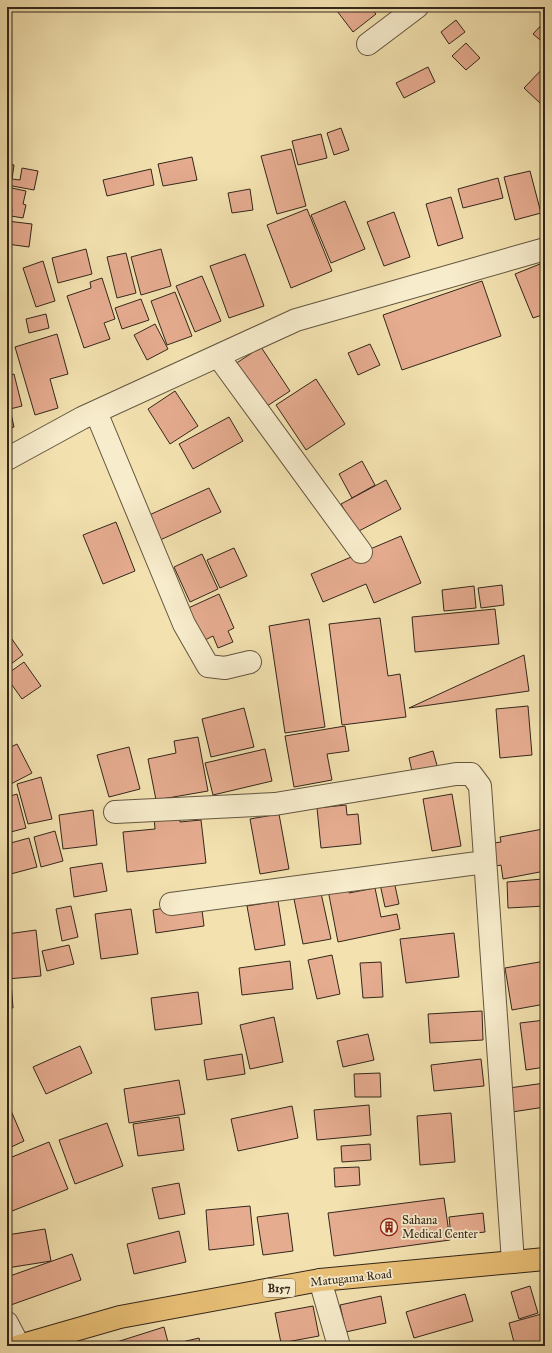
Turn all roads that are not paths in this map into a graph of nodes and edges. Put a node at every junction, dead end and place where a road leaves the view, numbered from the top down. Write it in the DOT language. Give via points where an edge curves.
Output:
graph roads {
  1 [pos="417,7"];
  2 [pos="368,44"];
  3 [pos="545,249"];
  4 [pos="218,356"];
  5 [pos="96,412"];
  6 [pos="7,459"];
  7 [pos="361,552"];
  8 [pos="250,662"];
  9 [pos="115,812"];
  10 [pos="485,862"];
  11 [pos="171,904"];
  12 [pos="545,1259"];
  13 [pos="513,1262"];
  14 [pos="320,1280"];
  15 [pos="7,1323"];
  16 [pos="19,1346"];
  17 [pos="339,1346"];
  1 -- 2 [label="street"];
  3 -- 4 [label="street" via="296,320"];
  4 -- 5 [label="street"];
  4 -- 7 [label="street"];
  5 -- 6 [label="street"];
  5 -- 8 [label="street" via="184,624 208,666 225,668"];
  9 -- 10 [label="street" via="275,804 456,774 471,774 480,786"];
  10 -- 11 [label="street"];
  10 -- 13 [label="street"];
  12 -- 13 [label="main road, Matugama Road / B157"];
  13 -- 14 [label="main road, Matugama Road / B157"];
  14 -- 16 [label="main road, Matugama Road / B157" via="120,1317"];
  14 -- 17 [label="street"];
  15 -- 16 [label="street"];
}
